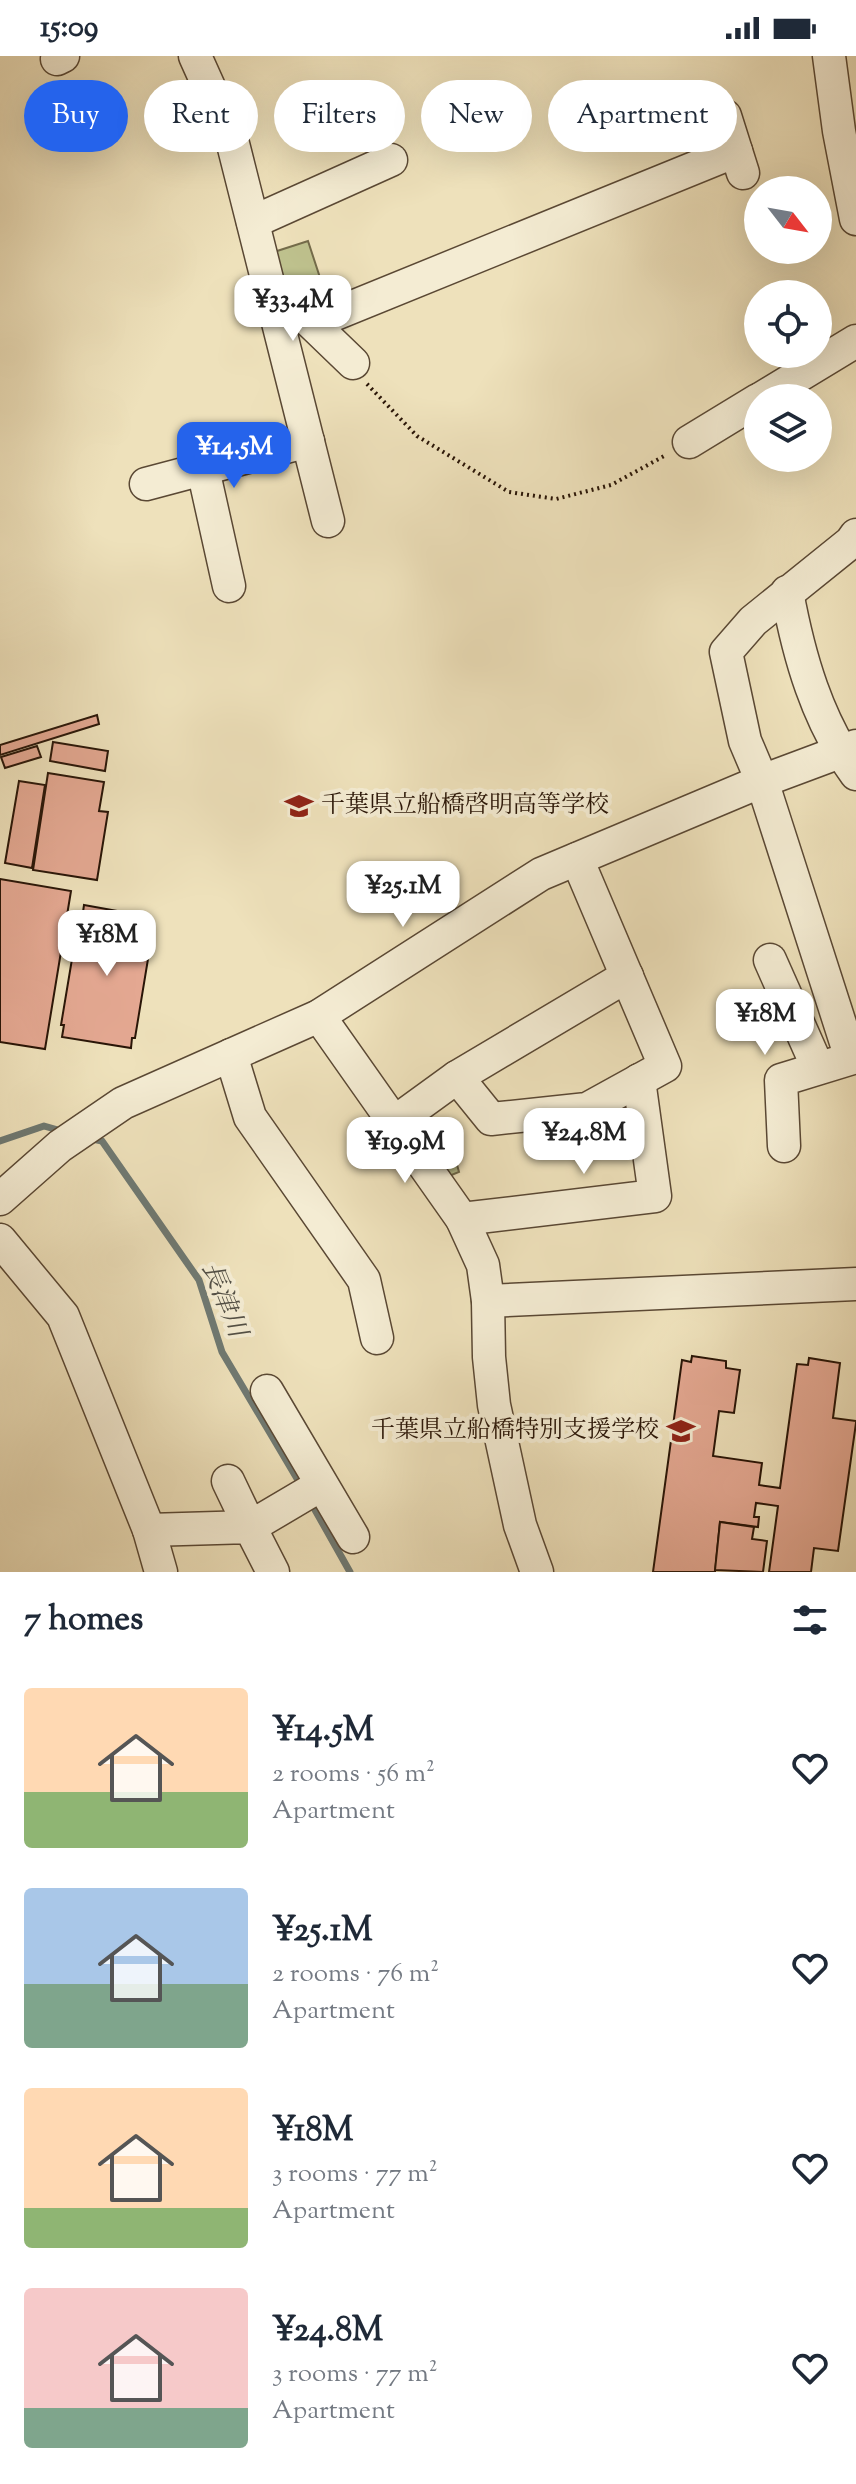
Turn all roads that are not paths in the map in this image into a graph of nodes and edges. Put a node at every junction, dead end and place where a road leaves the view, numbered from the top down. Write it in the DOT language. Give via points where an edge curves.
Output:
graph roads {
  1 [pos="195,56"];
  2 [pos="829,56"];
  3 [pos="847,128"];
  4 [pos="736,152"];
  5 [pos="391,160"];
  6 [pos="856,219"];
  7 [pos="253,222"];
  8 [pos="269,285"];
  9 [pos="313,323"];
  10 [pos="856,341"];
  11 [pos="353,363"];
  12 [pos="785,384"];
  13 [pos="744,409"];
  14 [pos="308,441"];
  15 [pos="689,442"];
  16 [pos="203,469"];
  17 [pos="146,484"];
  18 [pos="328,521"];
  19 [pos="856,535"];
  20 [pos="229,586"];
  21 [pos="787,592"];
  22 [pos="851,758"];
  23 [pos="762,781"];
  24 [pos="577,859"];
  25 [pos="770,960"];
  26 [pos="627,976"];
  27 [pos="319,1016"];
  28 [pos="231,1055"];
  29 [pos="854,1057"];
  30 [pos="818,1068"];
  31 [pos="457,1077"];
  32 [pos="639,1080"];
  33 [pos="395,1122"];
  34 [pos="784,1146"];
  35 [pos="0,1199"];
  36 [pos="462,1219"];
  37 [pos="0,1240"];
  38 [pos="856,1284"];
  39 [pos="488,1301"];
  40 [pos="377,1338"];
  41 [pos="267,1391"];
  42 [pos="228,1481"];
  43 [pos="321,1485"];
  44 [pos="250,1527"];
  45 [pos="149,1530"];
  46 [pos="353,1537"];
  47 [pos="161,1572"];
  48 [pos="273,1572"];
  49 [pos="537,1572"];
  1 -- 7 [label="street" via="231,136"];
  2 -- 3 [label="street"];
  3 -- 6 [label="street"];
  4 -- 9 [label="street" via="739,162"];
  5 -- 7 [label="street"];
  7 -- 8 [label="street"];
  8 -- 9 [label="street"];
  8 -- 14 [label="street"];
  9 -- 11 [label="street"];
  10 -- 12 [label="street"];
  13 -- 15 [label="street"];
  14 -- 16 [label="street"];
  14 -- 18 [label="street"];
  16 -- 17 [label="street"];
  16 -- 20 [label="street"];
  19 -- 21 [label="street"];
  21 -- 22 [label="street" via="813,696"];
  21 -- 23 [label="street" via="726,652 745,741"];
  22 -- 23 [label="street"];
  23 -- 24 [label="street"];
  23 -- 29 [label="street"];
  24 -- 26 [label="street"];
  24 -- 27 [label="street" via="541,874"];
  25 -- 30 [label="street"];
  26 -- 31 [label="street"];
  26 -- 32 [label="street" via="665,1066"];
  27 -- 28 [label="street"];
  27 -- 33 [label="street"];
  28 -- 35 [label="street" via="123,1103 60,1146"];
  28 -- 40 [label="street" via="250,1117 364,1280"];
  29 -- 30 [label="street"];
  30 -- 34 [label="street" via="781,1080"];
  31 -- 32 [label="street" via="491,1119 587,1109"];
  31 -- 33 [label="street"];
  32 -- 36 [label="street" via="655,1196"];
  33 -- 36 [label="street"];
  36 -- 39 [label="street" via="483,1265"];
  37 -- 45 [label="street" via="63,1316"];
  38 -- 39 [label="street"];
  39 -- 49 [label="street" via="494,1405 520,1525"];
  41 -- 43 [label="street"];
  42 -- 44 [label="street"];
  43 -- 44 [label="street"];
  43 -- 46 [label="street"];
  44 -- 45 [label="street"];
  44 -- 48 [label="street"];
  45 -- 47 [label="street"];
}
